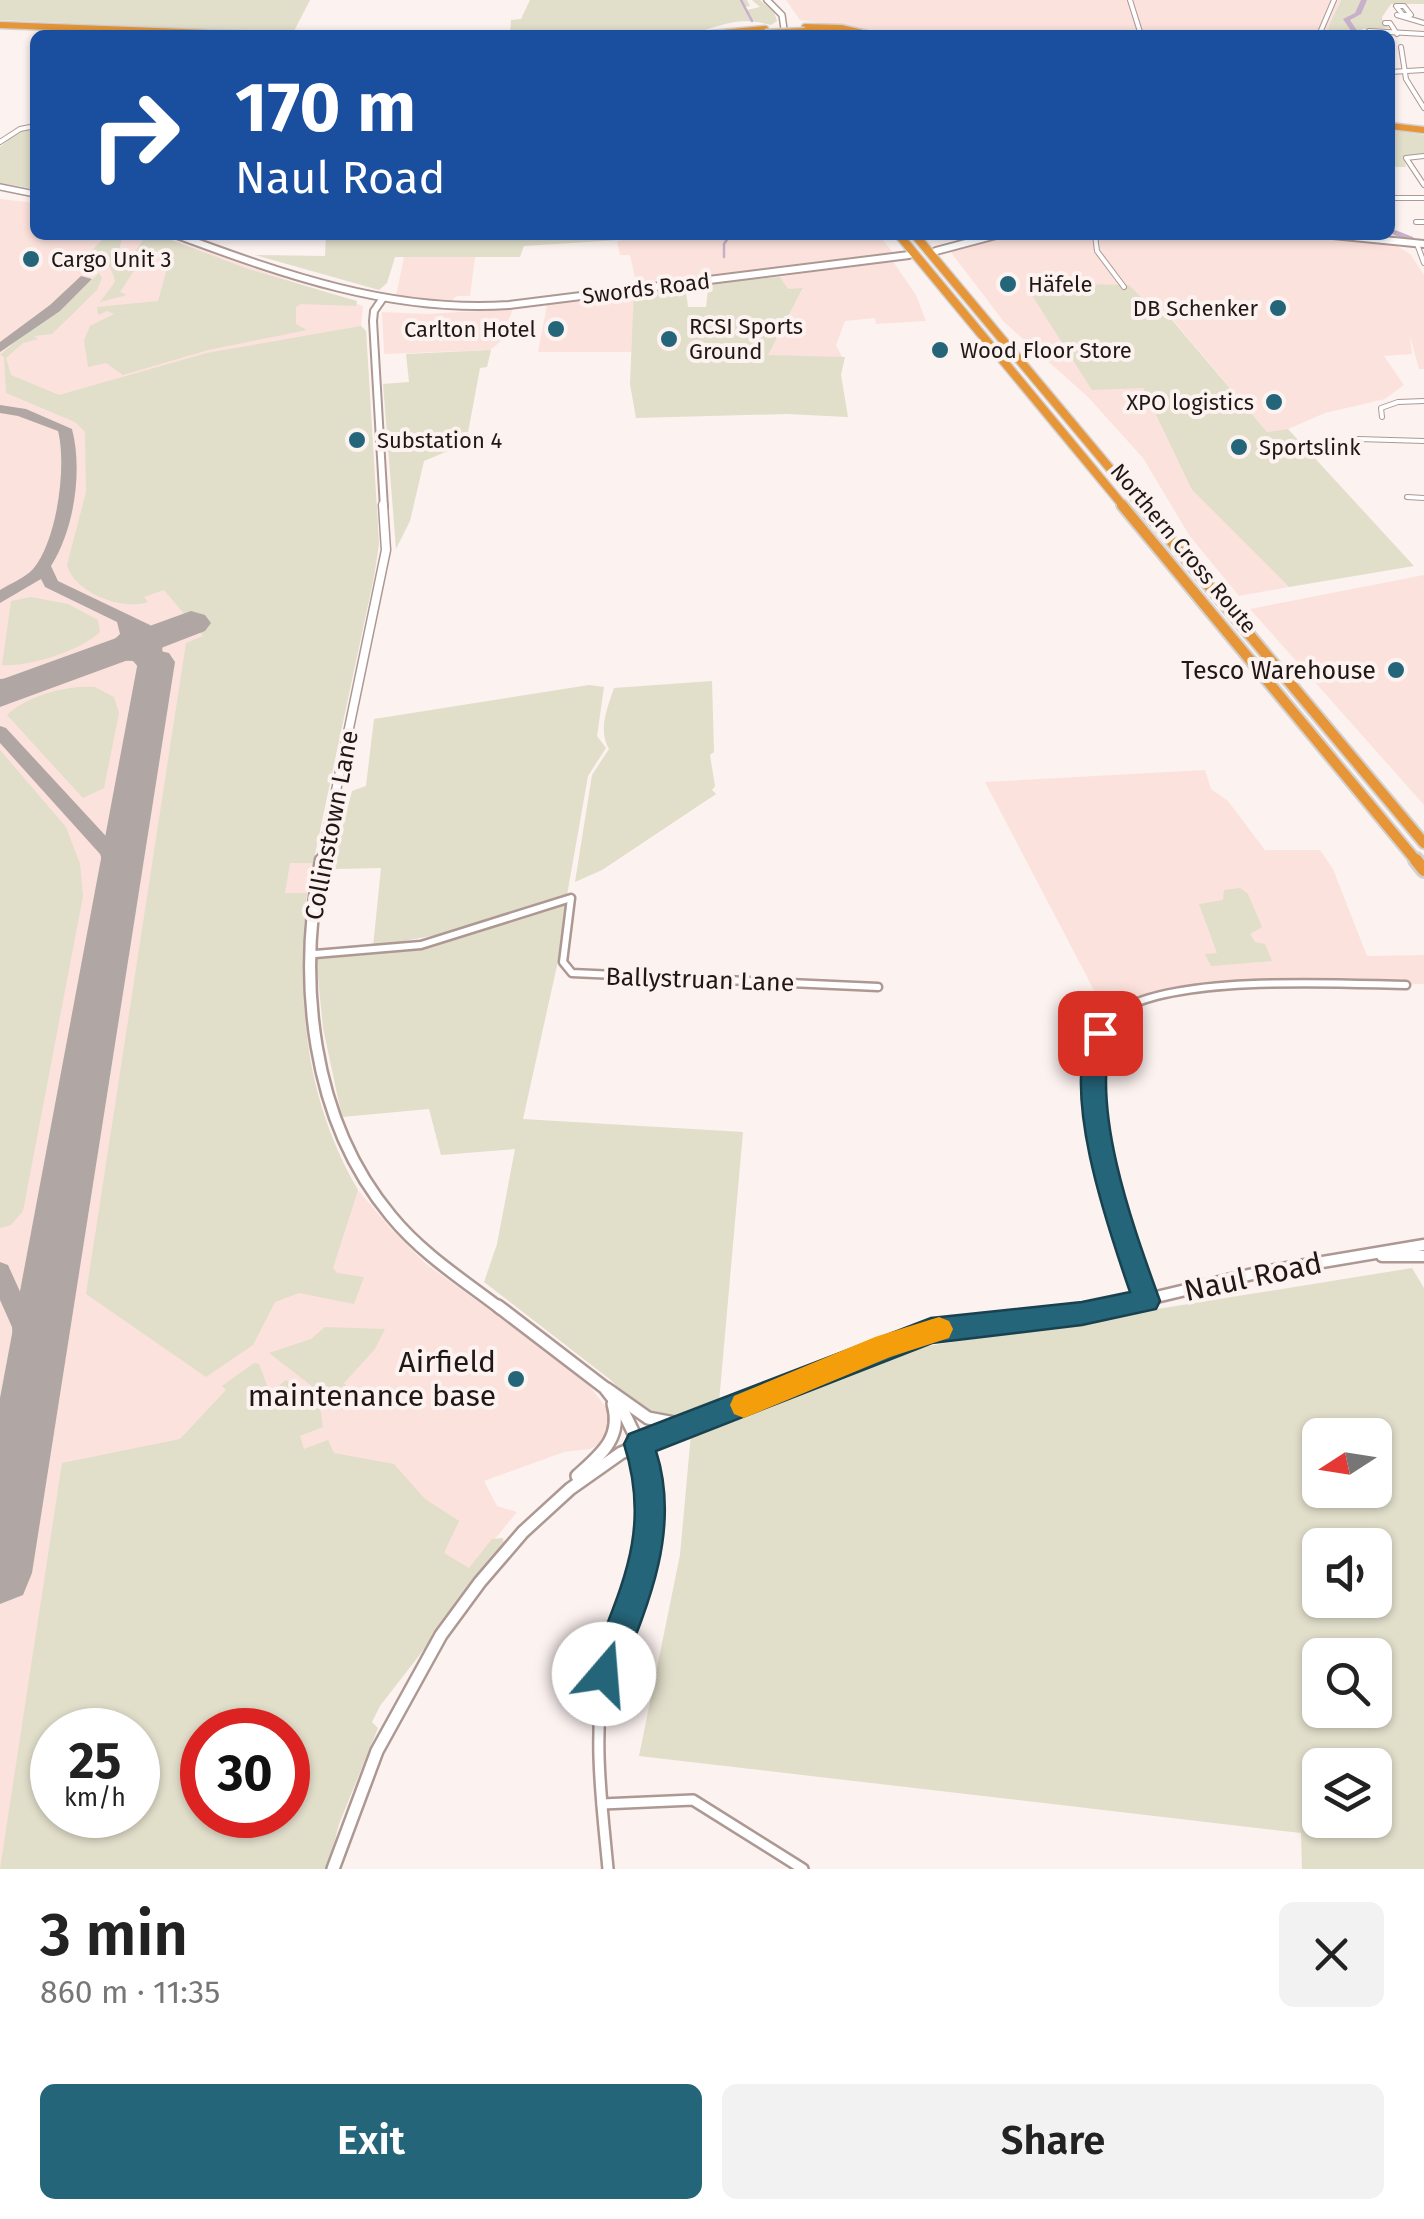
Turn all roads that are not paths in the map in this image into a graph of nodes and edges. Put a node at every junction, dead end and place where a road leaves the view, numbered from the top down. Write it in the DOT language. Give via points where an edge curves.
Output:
graph roads {
  1 [pos="769,0"];
  2 [pos="1130,0"];
  3 [pos="1332,0"];
  4 [pos="1400,15"];
  5 [pos="1385,22"];
  6 [pos="1424,24"];
  7 [pos="0,28"];
  8 [pos="805,29"];
  9 [pos="127,30"];
  10 [pos="783,30"];
  11 [pos="785,30"];
  12 [pos="791,30"];
  13 [pos="811,30"];
  14 [pos="850,30"];
  15 [pos="1139,30"];
  16 [pos="1321,30"];
  17 [pos="1394,30"];
  18 [pos="30,31"];
  19 [pos="1395,31"];
  20 [pos="1397,34"];
  21 [pos="1424,34"];
  22 [pos="1402,47"];
  23 [pos="1424,70"];
  24 [pos="1406,71"];
  25 [pos="1395,72"];
  26 [pos="1424,108"];
  27 [pos="1395,124"];
  28 [pos="18,125"];
  29 [pos="30,126"];
  30 [pos="30,128"];
  31 [pos="1422,128"];
  32 [pos="9,135"];
  33 [pos="2,140"];
  34 [pos="1424,156"];
  35 [pos="1424,185"];
  36 [pos="0,189"];
  37 [pos="30,194"];
  38 [pos="1395,198"];
  39 [pos="1424,198"];
  40 [pos="1416,222"];
  41 [pos="1424,222"];
  42 [pos="191,240"];
  43 [pos="201,240"];
  44 [pos="903,240"];
  45 [pos="919,240"];
  46 [pos="976,240"];
  47 [pos="1096,240"];
  48 [pos="1381,240"];
  49 [pos="1420,244"];
  50 [pos="936,250"];
  51 [pos="911,253"];
  52 [pos="1424,263"];
  53 [pos="1124,287"];
  54 [pos="355,293"];
  55 [pos="383,298"];
  56 [pos="373,314"];
  57 [pos="1424,402"];
  58 [pos="1382,417"];
  59 [pos="1358,439"];
  60 [pos="1424,441"];
  61 [pos="1408,497"];
  62 [pos="1424,498"];
  63 [pos="1331,759"];
  64 [pos="1424,841"];
  65 [pos="1424,870"];
  66 [pos="1424,883"];
  67 [pos="310,952"];
  68 [pos="1406,985"];
  69 [pos="878,987"];
  70 [pos="1424,1245"];
  71 [pos="1351,1256"];
  72 [pos="1424,1256"];
  73 [pos="1146,1301"];
  74 [pos="605,1388"];
  75 [pos="689,1424"];
  76 [pos="639,1444"];
  77 [pos="560,1496"];
  78 [pos="602,1804"];
  79 [pos="332,1869"];
  80 [pos="608,1869"];
  81 [pos="803,1869"];
  1 -- 10 [label="main road"];
  1 -- 12 [label="main road"];
  2 -- 15 [label="street"];
  3 -- 16 [label="street"];
  4 -- 6 [label="street"];
  5 -- 17 [label="street"];
  7 -- 9 [label="highway"];
  7 -- 18 [label="highway"];
  8 -- 11 [label="highway, bridge"];
  8 -- 13 [label="highway"];
  8 -- 14 [label="highway"];
  19 -- 20 [label="street"];
  20 -- 21 [label="street"];
  22 -- 24 [label="street" via="1399,61"];
  23 -- 24 [label="street"];
  24 -- 25 [label="street"];
  24 -- 26 [label="street" via="1409,90"];
  27 -- 31 [label="highway"];
  28 -- 29 [label="street"];
  28 -- 32 [label="street"];
  28 -- 33 [label="street"];
  30 -- 32 [label="street"];
  32 -- 33 [label="street"];
  34 -- 35 [label="street" via="1406,158"];
  36 -- 37 [label="main road"];
  38 -- 39 [label="street"];
  40 -- 41 [label="street"];
  42 -- 54 [label="main road, Swords Road"];
  43 -- 55 [label="main road, Swords Road"];
  44 -- 51 [label="highway, Northern Cross Route"];
  45 -- 64 [label="highway, Northern Cross Route"];
  46 -- 50 [label="main road"];
  47 -- 53 [label="street"];
  48 -- 49 [label="main road"];
  49 -- 52 [label="street"];
  51 -- 55 [label="main road, Swords Road" via="517,306 446,307"];
  51 -- 63 [label="highway, Northern Cross Route"];
  54 -- 55 [label="main road, Swords Road"];
  54 -- 56 [label="main road"];
  55 -- 56 [label="main road, Collinstown Lane"];
  56 -- 67 [label="main road, Collinstown Lane" via="386,550 319,866"];
  57 -- 58 [label="street" via="1389,404"];
  59 -- 60 [label="street"];
  61 -- 62 [label="street"];
  63 -- 65 [label="highway, Northern Cross Route"];
  63 -- 66 [label="highway"];
  67 -- 69 [label="street, Ballystruan Lane" via="421,945 572,898 563,962 572,973"];
  67 -- 74 [label="main road, Collinstown Lane" via="322,1075 343,1140 371,1190 426,1252"];
  68 -- 73 [label="street" via="1196,989 1152,995 1109,1018 1092,1062 1100,1134 1113,1206"];
  70 -- 71 [label="main road, Naul Road"];
  71 -- 72 [label="main road, Naul Road"];
  71 -- 73 [label="main road, Naul Road"];
  73 -- 75 [label="main road, Naul Road" via="931,1330"];
  74 -- 75 [label="main road" via="642,1418"];
  74 -- 76 [label="main road, Collinstown Lane"];
  74 -- 77 [label="main road" via="616,1411 613,1442"];
  75 -- 76 [label="main road, Naul Road"];
  76 -- 77 [label="main road, Naul Road"];
  76 -- 78 [label="street" via="652,1510 650,1547 604,1674"];
  77 -- 79 [label="main road" via="516,1540 415,1680 365,1778"];
  78 -- 80 [label="street"];
  78 -- 81 [label="street" via="698,1802"];
}
